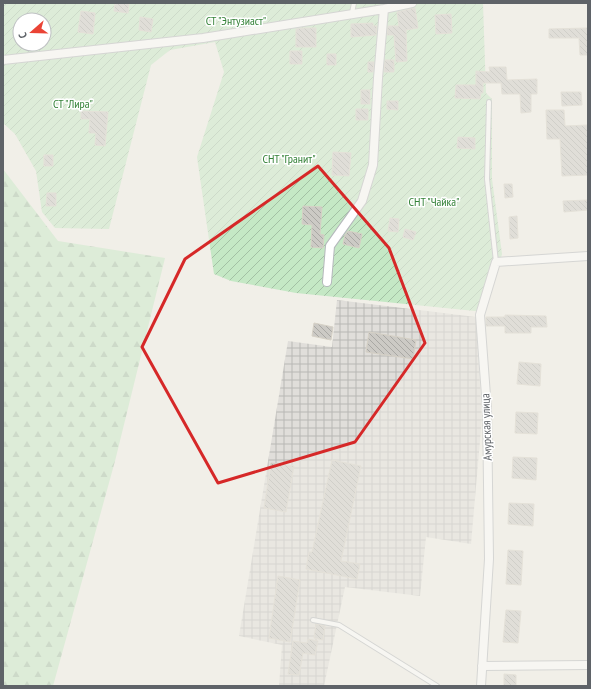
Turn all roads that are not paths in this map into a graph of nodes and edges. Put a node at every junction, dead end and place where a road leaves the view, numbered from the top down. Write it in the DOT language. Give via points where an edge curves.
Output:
graph roads {
  1 [pos="354,3"];
  2 [pos="412,3"];
  3 [pos="384,9"];
  4 [pos="352,13"];
  5 [pos="3,60"];
  6 [pos="489,102"];
  7 [pos="588,256"];
  8 [pos="496,262"];
  9 [pos="327,282"];
  10 [pos="313,620"];
  11 [pos="588,665"];
  12 [pos="482,666"];
  13 [pos="437,686"];
  14 [pos="481,686"];
  1 -- 4 [label="lane"];
  2 -- 3 [label="street"];
  3 -- 4 [label="street"];
  3 -- 9 [label="street" via="374,165 362,201 330,246"];
  4 -- 5 [label="street" via="203,38"];
  6 -- 8 [label="lane" via="487,179"];
  7 -- 8 [label="street"];
  8 -- 12 [label="street, Амурская улица" via="480,315 487,409 489,559"];
  10 -- 13 [label="lane" via="339,625"];
  11 -- 12 [label="street"];
  12 -- 14 [label="street, Амурская улица"];
}
